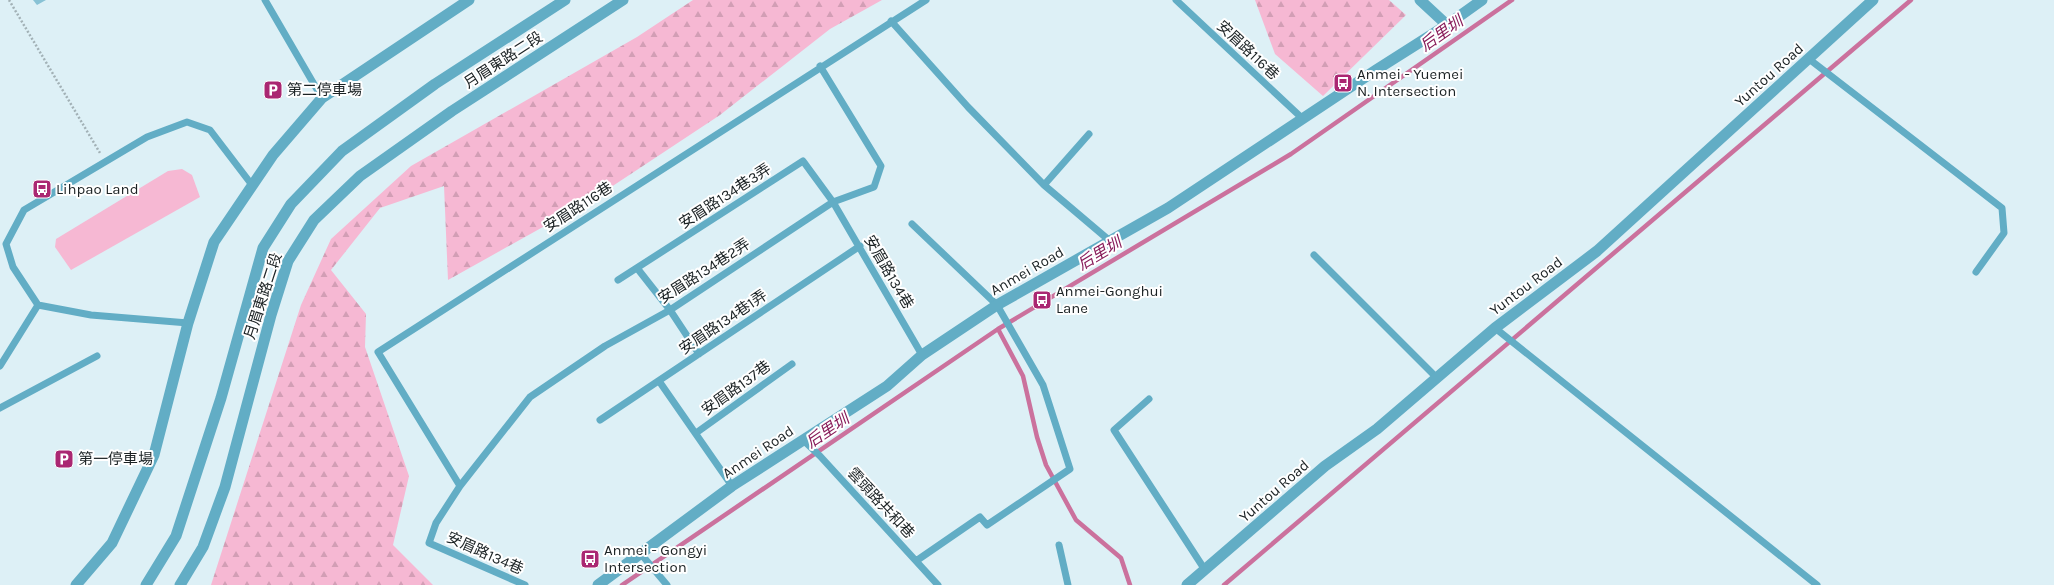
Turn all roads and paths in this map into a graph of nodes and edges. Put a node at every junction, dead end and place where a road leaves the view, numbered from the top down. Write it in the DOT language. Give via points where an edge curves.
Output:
graph roads {
  1 [pos="8,0"];
  2 [pos="265,0"];
  3 [pos="469,0"];
  4 [pos="565,0"];
  5 [pos="623,0"];
  6 [pos="926,0"];
  7 [pos="1176,0"];
  8 [pos="1420,0"];
  9 [pos="1482,0"];
  10 [pos="1873,0"];
  11 [pos="892,21"];
  12 [pos="1447,25"];
  13 [pos="1809,59"];
  14 [pos="820,66"];
  15 [pos="322,98"];
  16 [pos="1303,119"];
  17 [pos="1089,134"];
  18 [pos="105,162"];
  19 [pos="252,185"];
  20 [pos="1044,185"];
  21 [pos="833,202"];
  22 [pos="912,224"];
  23 [pos="1110,241"];
  24 [pos="860,246"];
  25 [pos="1314,255"];
  26 [pos="637,268"];
  27 [pos="1976,272"];
  28 [pos="618,280"];
  29 [pos="38,305"];
  30 [pos="997,305"];
  31 [pos="670,310"];
  32 [pos="188,323"];
  33 [pos="1495,328"];
  34 [pos="699,354"];
  35 [pos="922,355"];
  36 [pos="98,356"];
  37 [pos="792,364"];
  38 [pos="0,366"];
  39 [pos="1437,378"];
  40 [pos="659,381"];
  41 [pos="1149,399"];
  42 [pos="0,408"];
  43 [pos="600,420"];
  44 [pos="696,433"];
  45 [pos="803,440"];
  46 [pos="460,486"];
  47 [pos="732,486"];
  48 [pos="1059,545"];
  49 [pos="641,554"];
  50 [pos="916,561"];
  51 [pos="1204,570"];
  52 [pos="76,585"];
  53 [pos="146,585"];
  54 [pos="180,585"];
  55 [pos="525,585"];
  56 [pos="598,585"];
  57 [pos="667,585"];
  58 [pos="938,585"];
  59 [pos="1068,585"];
  60 [pos="1187,585"];
  61 [pos="1817,585"];
  1 -- 18 [label="path"];
  2 -- 15 [label="lane"];
  3 -- 15 [label="street"];
  4 -- 53 [label="street, 月眉東路二段" via="435,84 342,151 291,204 263,248 221,398 176,536"];
  5 -- 54 [label="street, 月眉東路二段" via="452,111 360,176 314,220 288,261 225,487 203,547"];
  6 -- 11 [label="lane, 安眉路116巷"];
  7 -- 16 [label="lane, 安眉路116巷"];
  8 -- 12 [label="street"];
  9 -- 12 [label="street, Anmei Road"];
  10 -- 13 [label="street, Yuntou Road"];
  11 -- 14 [label="lane, 安眉路116巷"];
  11 -- 20 [label="lane" via="968,107"];
  12 -- 16 [label="street, Anmei Road"];
  13 -- 27 [label="lane" via="2002,208 2004,233"];
  13 -- 33 [label="street, Yuntou Road" via="1597,251"];
  14 -- 21 [label="lane, 安眉路134巷2弄" via="881,166 874,187"];
  14 -- 46 [label="lane, 安眉路116巷" via="378,352"];
  15 -- 19 [label="street" via="273,155"];
  16 -- 23 [label="street, Anmei Road" via="1168,208"];
  17 -- 20 [label="lane"];
  18 -- 19 [label="lane" via="147,137 187,122 210,130"];
  18 -- 29 [label="lane" via="24,210 6,244 13,267"];
  19 -- 32 [label="street" via="214,242"];
  20 -- 23 [label="lane"];
  21 -- 24 [label="lane, 安眉路134巷"];
  21 -- 26 [label="lane, 安眉路134巷3弄" via="803,161"];
  21 -- 31 [label="lane, 安眉路134巷2弄"];
  22 -- 30 [label="lane"];
  23 -- 30 [label="street, Anmei Road"];
  24 -- 34 [label="lane, 安眉路134巷1弄"];
  24 -- 35 [label="lane, 安眉路134巷"];
  25 -- 39 [label="lane"];
  26 -- 28 [label="lane, 安眉路134巷3弄"];
  26 -- 31 [label="lane"];
  29 -- 32 [label="lane" via="91,315"];
  29 -- 38 [label="lane"];
  30 -- 35 [label="street, Anmei Road"];
  30 -- 50 [label="lane" via="1043,385 1070,469 987,525 980,517"];
  31 -- 34 [label="lane"];
  31 -- 46 [label="lane, 安眉路134巷2弄" via="606,346 530,397"];
  32 -- 52 [label="street" via="154,455 112,543"];
  33 -- 39 [label="street, Yuntou Road"];
  33 -- 61 [label="lane"];
  34 -- 40 [label="lane, 安眉路134巷1弄"];
  35 -- 45 [label="street, Anmei Road" via="887,386"];
  36 -- 42 [label="lane"];
  37 -- 44 [label="lane, 安眉路137巷"];
  39 -- 51 [label="street, Yuntou Road" via="1376,429 1325,466"];
  40 -- 43 [label="lane, 安眉路134巷1弄"];
  40 -- 44 [label="lane, 安眉路137巷"];
  41 -- 51 [label="lane" via="1114,430"];
  44 -- 47 [label="lane, 安眉路137巷"];
  45 -- 47 [label="street, Anmei Road"];
  45 -- 50 [label="lane, 雲頭路共和巷"];
  46 -- 55 [label="lane, 安眉路134巷" via="436,523 428,542"];
  47 -- 49 [label="street, Anmei Road"];
  48 -- 59 [label="lane"];
  49 -- 56 [label="street, Anmei Road"];
  49 -- 57 [label="lane"];
  50 -- 58 [label="lane, 雲頭路共和巷"];
  51 -- 60 [label="street, Yuntou Road"];
}
